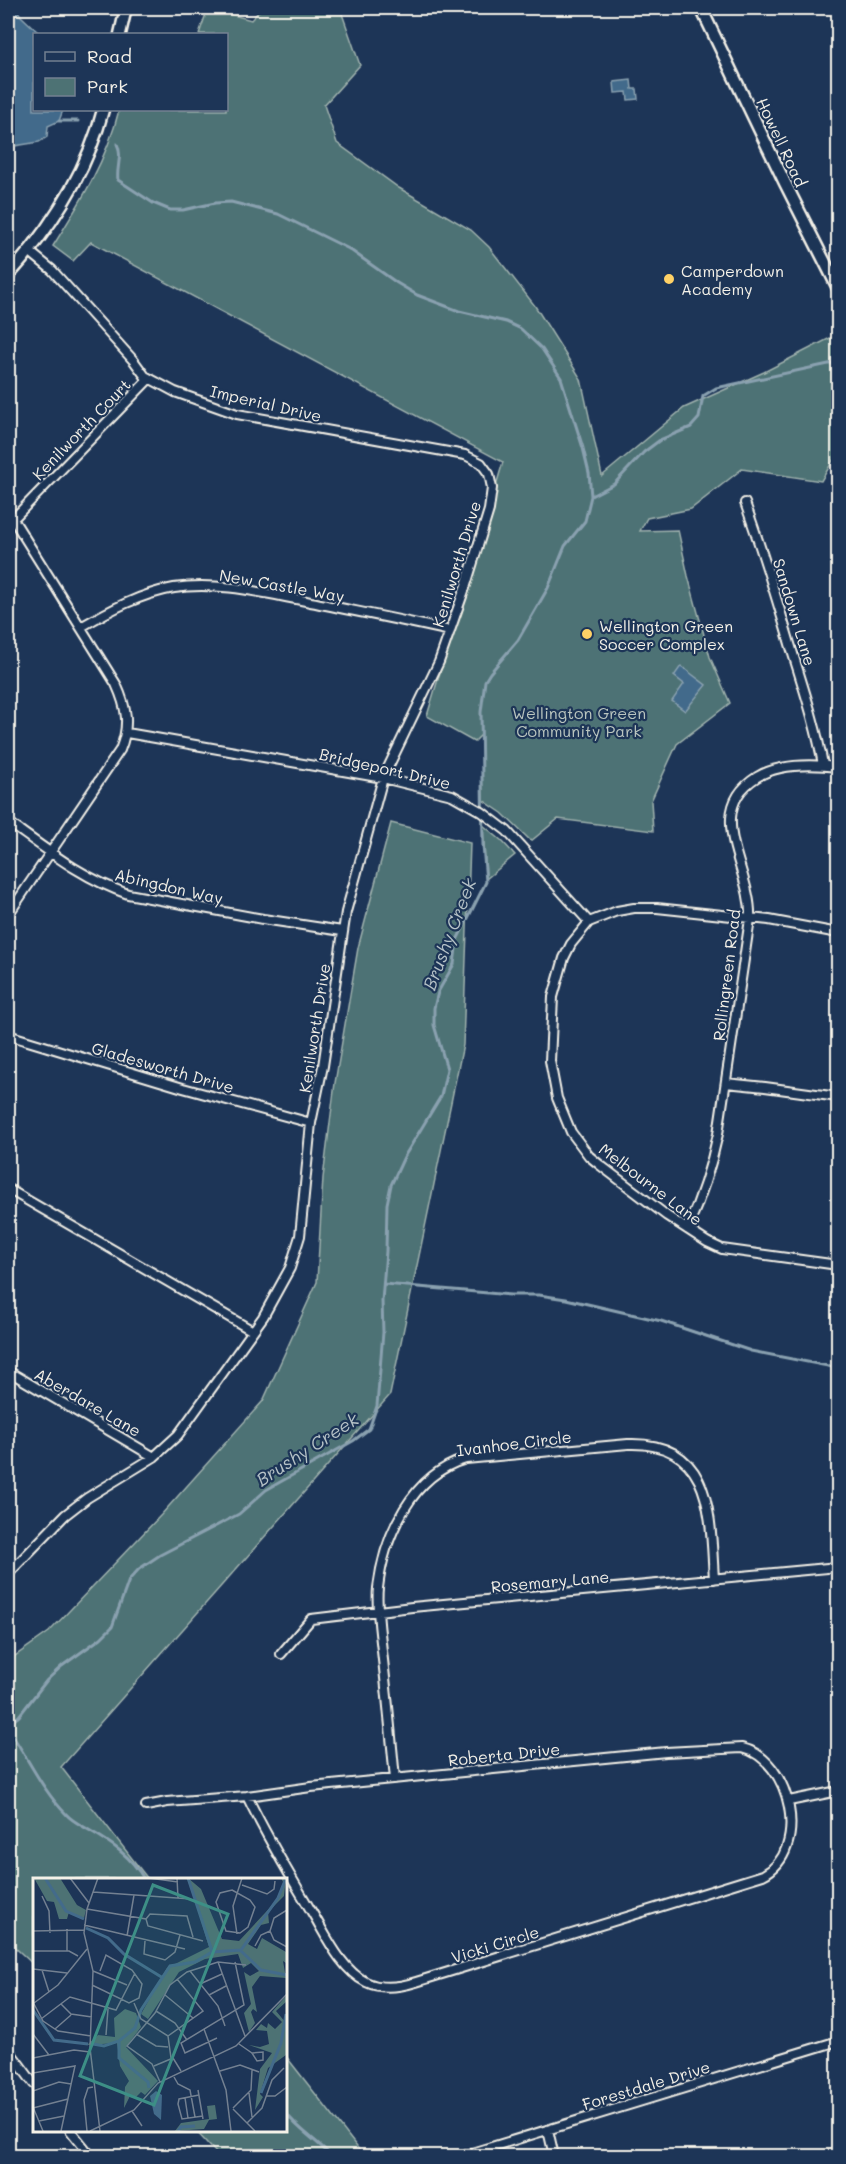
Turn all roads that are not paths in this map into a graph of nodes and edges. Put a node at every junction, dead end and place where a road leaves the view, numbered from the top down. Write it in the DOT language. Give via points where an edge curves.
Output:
graph roads {
  1 [pos="126,8"];
  2 [pos="701,8"];
  3 [pos="120,33"];
  4 [pos="103,111"];
  5 [pos="29,251"];
  6 [pos="8,276"];
  7 [pos="837,281"];
  8 [pos="149,379"];
  9 [pos="481,463"];
  10 [pos="745,503"];
  11 [pos="10,521"];
  12 [pos="81,627"];
  13 [pos="450,631"];
  14 [pos="127,733"];
  15 [pos="823,765"];
  16 [pos="838,767"];
  17 [pos="383,778"];
  18 [pos="8,822"];
  19 [pos="51,852"];
  20 [pos="8,915"];
  21 [pos="750,919"];
  22 [pos="589,922"];
  23 [pos="342,931"];
  24 [pos="838,933"];
  25 [pos="8,1035"];
  26 [pos="726,1083"];
  27 [pos="838,1097"];
  28 [pos="311,1123"];
  29 [pos="8,1190"];
  30 [pos="687,1229"];
  31 [pos="838,1265"];
  32 [pos="253,1331"];
  33 [pos="8,1371"];
  34 [pos="154,1456"];
  35 [pos="838,1567"];
  36 [pos="8,1574"];
  37 [pos="714,1579"];
  38 [pos="379,1611"];
  39 [pos="282,1654"];
  40 [pos="395,1779"];
  41 [pos="838,1791"];
  42 [pos="247,1796"];
  43 [pos="789,1801"];
  44 [pos="146,1806"];
  45 [pos="838,2041"];
  46 [pos="8,2049"];
  47 [pos="33,2083"];
  48 [pos="548,2130"];
  49 [pos="71,2131"];
  50 [pos="91,2157"];
  51 [pos="462,2157"];
  52 [pos="554,2157"];
  1 -- 3 [label="main road"];
  2 -- 7 [label="main road, Howell Road"];
  4 -- 5 [label="main road" via="88,154 52,222"];
  5 -- 6 [label="main road"];
  5 -- 8 [label="street, Imperial Drive" via="52,270"];
  8 -- 9 [label="street, Imperial Drive" via="190,399 237,414 458,453"];
  8 -- 11 [label="street, Kenilworth Court"];
  9 -- 13 [label="street, Kenilworth Drive" via="489,474 492,492"];
  10 -- 15 [label="street, Sandown Lane" via="799,672"];
  11 -- 12 [label="street"];
  12 -- 13 [label="street, New Castle Way" via="142,596 204,586 287,598"];
  12 -- 14 [label="street" via="119,691"];
  13 -- 17 [label="street, Kenilworth Drive"];
  14 -- 17 [label="street, Bridgeport Drive"];
  14 -- 19 [label="street"];
  15 -- 16 [label="street, Rollingreen Road"];
  15 -- 21 [label="street, Rollingreen Road" via="766,772 748,783 736,797 731,829"];
  17 -- 22 [label="street, Bridgeport Drive" via="438,790 470,804 499,824"];
  17 -- 23 [label="street, Kenilworth Drive"];
  18 -- 19 [label="street, Abingdon Way"];
  19 -- 20 [label="street"];
  19 -- 23 [label="street, Abingdon Way" via="95,881 128,894"];
  21 -- 22 [label="street" via="645,907"];
  21 -- 24 [label="street"];
  21 -- 26 [label="street, Rollingreen Road"];
  22 -- 30 [label="street, Melbourne Lane" via="567,951 553,997 550,1061 557,1098 571,1132 589,1156"];
  23 -- 28 [label="street, Kenilworth Drive"];
  25 -- 28 [label="street, Gladesworth Drive"];
  26 -- 27 [label="street"];
  26 -- 30 [label="street, Rollingreen Road" via="711,1165"];
  28 -- 32 [label="street, Kenilworth Drive" via="297,1248 276,1296"];
  29 -- 32 [label="street"];
  30 -- 31 [label="street, Melbourne Lane" via="732,1251"];
  32 -- 34 [label="street, Kenilworth Drive" via="187,1425"];
  33 -- 34 [label="street, Aberdare Lane"];
  34 -- 36 [label="street, Kenilworth Drive" via="65,1515"];
  35 -- 37 [label="street, Rosemary Lane"];
  37 -- 38 [label="street, Rosemary Lane"];
  37 -- 38 [label="street, Ivanhoe Circle" via="709,1506 702,1485 686,1463 670,1451 628,1444 466,1459 432,1476 404,1510 390,1540 378,1587"];
  38 -- 39 [label="street, Rosemary Lane" via="311,1619"];
  38 -- 40 [label="street, Ivanhoe Circle"];
  40 -- 42 [label="street, Roberta Drive"];
  40 -- 43 [label="street, Roberta Drive" via="742,1748 756,1752 767,1762"];
  41 -- 43 [label="street"];
  42 -- 43 [label="street, Vicki Circle" via="280,1860 347,1966 366,1982 381,1987 416,1982 763,1875 785,1853"];
  42 -- 44 [label="street, Roberta Drive"];
  45 -- 48 [label="street, Forestdale Drive"];
  46 -- 47 [label="street"];
  48 -- 51 [label="street, Forestdale Drive"];
  48 -- 52 [label="street"];
  49 -- 50 [label="street"];
}
